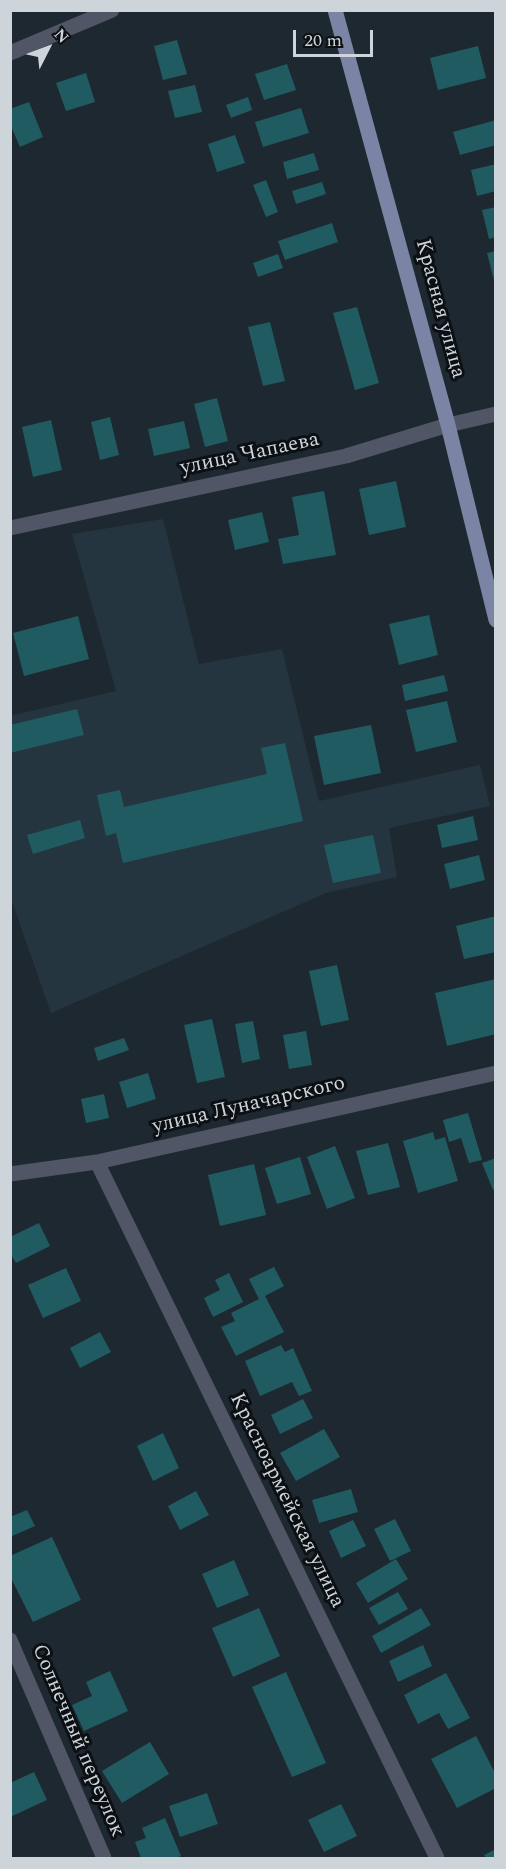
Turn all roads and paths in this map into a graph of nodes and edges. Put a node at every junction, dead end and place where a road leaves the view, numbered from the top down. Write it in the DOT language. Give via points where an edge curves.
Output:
graph roads {
  1 [pos="112,10"];
  2 [pos="335,10"];
  3 [pos="10,53"];
  4 [pos="495,414"];
  5 [pos="448,424"];
  6 [pos="10,528"];
  7 [pos="495,620"];
  8 [pos="495,1073"];
  9 [pos="97,1162"];
  10 [pos="10,1174"];
  11 [pos="10,1640"];
  12 [pos="104,1858"];
  13 [pos="437,1858"];
  1 -- 3 [label="street"];
  2 -- 5 [label="main road, Красная улица"];
  4 -- 5 [label="street, улица Чапаева"];
  5 -- 6 [label="street, улица Чапаева" via="346,456"];
  5 -- 7 [label="main road, Красная улица"];
  8 -- 9 [label="street, улица Луначарского"];
  9 -- 10 [label="street, улица Луначарского"];
  9 -- 13 [label="street, Красноармейская улица"];
  11 -- 12 [label="street, Солнечный переулок"];
}
